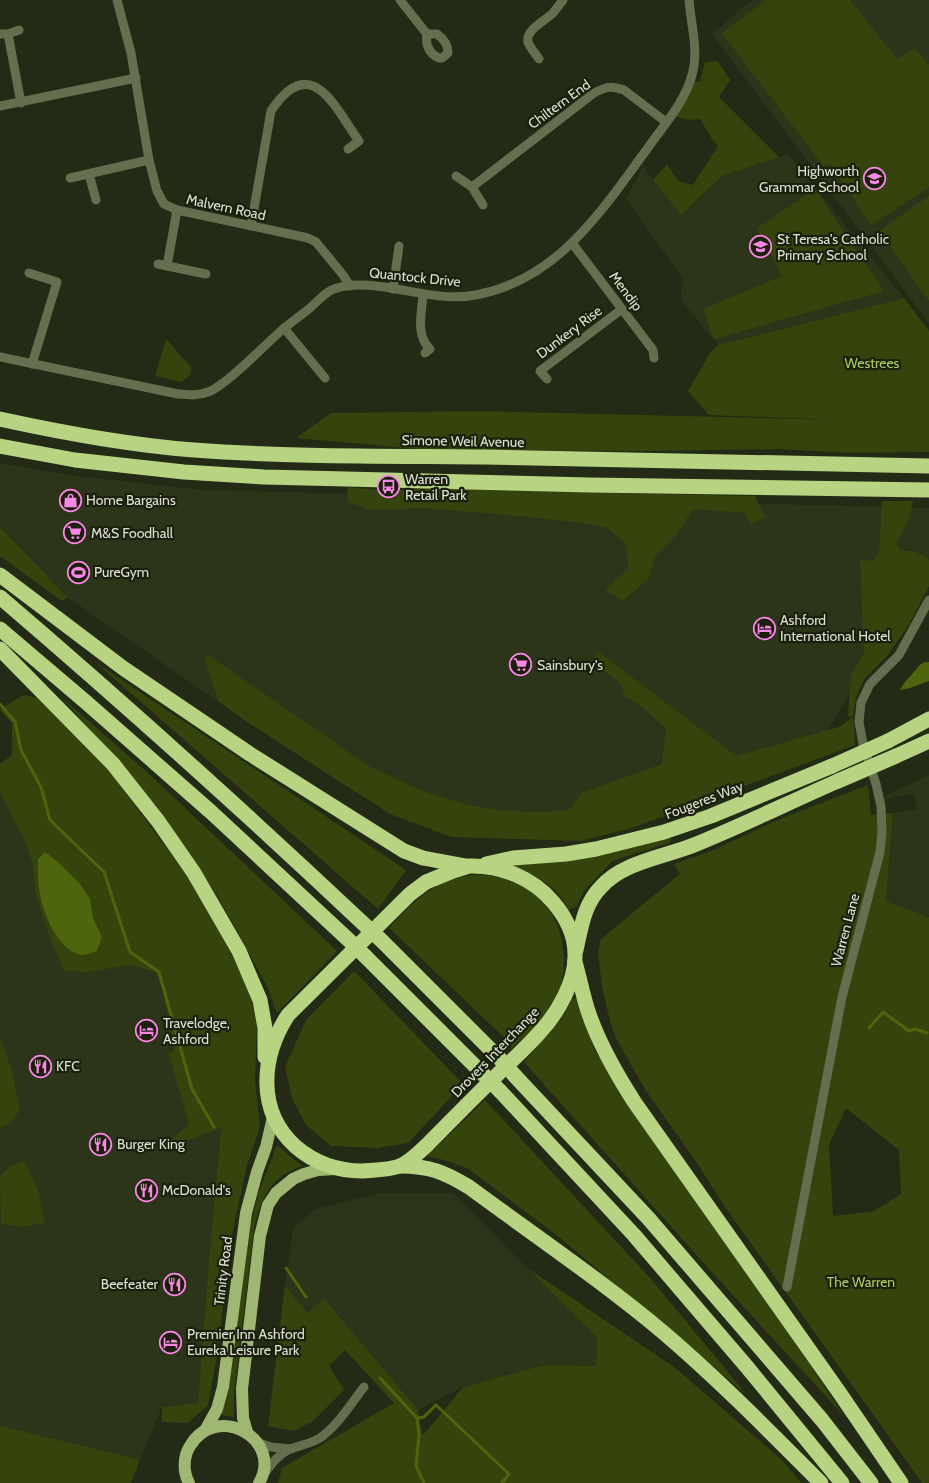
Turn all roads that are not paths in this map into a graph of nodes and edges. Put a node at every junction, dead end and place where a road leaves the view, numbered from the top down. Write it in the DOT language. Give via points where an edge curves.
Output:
graph roads {
  1 [pos="117,0"];
  2 [pos="400,0"];
  3 [pos="563,0"];
  4 [pos="689,0"];
  5 [pos="19,30"];
  6 [pos="4,34"];
  7 [pos="427,34"];
  8 [pos="539,58"];
  9 [pos="136,78"];
  10 [pos="21,102"];
  11 [pos="0,106"];
  12 [pos="666,122"];
  13 [pos="348,149"];
  14 [pos="150,160"];
  15 [pos="89,174"];
  16 [pos="456,176"];
  17 [pos="70,178"];
  18 [pos="472,187"];
  19 [pos="96,200"];
  20 [pos="483,205"];
  21 [pos="177,210"];
  22 [pos="251,226"];
  23 [pos="572,243"];
  24 [pos="399,246"];
  25 [pos="28,273"];
  26 [pos="206,274"];
  27 [pos="350,286"];
  28 [pos="393,289"];
  29 [pos="423,294"];
  30 [pos="622,309"];
  31 [pos="284,328"];
  32 [pos="430,348"];
  33 [pos="0,357"];
  34 [pos="654,358"];
  35 [pos="32,364"];
  36 [pos="325,378"];
  37 [pos="547,379"];
  38 [pos="0,419"];
  39 [pos="0,446"];
  40 [pos="929,466"];
  41 [pos="929,490"];
  42 [pos="0,575"];
  43 [pos="0,597"];
  44 [pos="929,600"];
  45 [pos="0,630"];
  46 [pos="0,649"];
  47 [pos="929,719"];
  48 [pos="929,741"];
  49 [pos="473,866"];
  50 [pos="575,956"];
  51 [pos="267,1071"];
  52 [pos="273,1117"];
  53 [pos="400,1166"];
  54 [pos="339,1169"];
  55 [pos="787,1287"];
  56 [pos="364,1387"];
  57 [pos="206,1429"];
  58 [pos="252,1437"];
  59 [pos="291,1449"];
  60 [pos="260,1480"];
  61 [pos="189,1483"];
  62 [pos="821,1483"];
  63 [pos="842,1483"];
  64 [pos="871,1483"];
  65 [pos="901,1483"];
  1 -- 9 [label="street, Malvern Road"];
  2 -- 7 [label="street"];
  3 -- 8 [label="street" via="530,32 528,44"];
  4 -- 12 [label="street, Quantock Drive" via="695,48 693,74"];
  5 -- 6 [label="street"];
  6 -- 10 [label="street"];
  9 -- 10 [label="street"];
  9 -- 14 [label="street, Malvern Road"];
  10 -- 11 [label="street"];
  12 -- 18 [label="street, Chiltern End" via="624,90 605,87"];
  12 -- 23 [label="street, Quantock Drive" via="600,212"];
  13 -- 22 [label="street" via="359,141 325,93 307,84 287,93 271,111"];
  14 -- 15 [label="street"];
  14 -- 21 [label="street, Malvern Road" via="161,199"];
  15 -- 17 [label="street"];
  15 -- 19 [label="street"];
  16 -- 18 [label="street"];
  18 -- 20 [label="street"];
  21 -- 22 [label="street, Malvern Road"];
  21 -- 26 [label="street" via="162,265"];
  22 -- 27 [label="street, Malvern Road" via="316,242"];
  23 -- 29 [label="street, Quantock Drive" via="525,278 495,290 454,297"];
  23 -- 30 [label="street, Mendip"];
  24 -- 28 [label="street"];
  25 -- 35 [label="street" via="57,282"];
  27 -- 28 [label="street, Quantock Drive"];
  27 -- 31 [label="street, Quantock Drive" via="332,290"];
  28 -- 29 [label="street, Quantock Drive"];
  29 -- 32 [label="street" via="420,330 422,340"];
  30 -- 34 [label="street, Mendip" via="653,350"];
  30 -- 37 [label="street, Dunkery Rise" via="540,372"];
  31 -- 35 [label="street, Quantock Drive" via="214,390 200,395 178,394"];
  31 -- 36 [label="street"];
  33 -- 35 [label="street, Quantock Drive"];
  38 -- 40 [label="highway, Simone Weil Avenue" via="108,440 193,450"];
  39 -- 41 [label="highway" via="75,460 264,477"];
  42 -- 49 [label="highway" via="123,668 250,754 404,851 423,858"];
  43 -- 64 [label="highway, bridge" via="224,793 381,940 503,1062 649,1219 822,1420"];
  44 -- 55 [label="street, Warren Lane" via="899,655 870,684 861,703 859,722 863,744 881,806 880,852 842,997"];
  45 -- 63 [label="highway, bridge" via="211,812 353,944 500,1091 634,1234"];
  46 -- 51 [label="highway" via="113,764 194,873 239,951 260,1000"];
  47 -- 49 [label="highway, Fougeres Way, bridge" via="832,766 664,832 596,849"];
  48 -- 50 [label="highway, bridge" via="692,846 639,863 614,876 601,886 584,914"];
  49 -- 50 [label="highway, Drovers Interchange" via="514,874 529,880 547,895 563,914 570,929"];
  49 -- 51 [label="highway, Drovers Interchange" via="426,882 410,894 322,981 288,1015 280,1028"];
  50 -- 53 [label="highway, Drovers Interchange" via="568,989 542,1031 427,1145"];
  50 -- 65 [label="highway" via="588,1013 606,1055 634,1104"];
  51 -- 52 [label="highway, Drovers Interchange"];
  52 -- 54 [label="highway, Drovers Interchange" via="281,1131 305,1154 316,1162"];
  52 -- 57 [label="main road, Trinity Road" via="246,1213 223,1387 217,1409"];
  53 -- 54 [label="highway, Drovers Interchange" via="371,1170"];
  53 -- 62 [label="highway" via="418,1166 452,1176 573,1262 664,1333"];
  54 -- 58 [label="main road" via="318,1170 293,1179 276,1193 268,1205 260,1236 242,1389 243,1418"];
  56 -- 59 [label="street" via="330,1430 318,1439"];
  57 -- 58 [label="main road" via="232,1426"];
  57 -- 61 [label="main road, Trinity Road" via="194,1438 187,1450 184,1461"];
  58 -- 59 [label="street" via="271,1447"];
  58 -- 60 [label="main road" via="262,1452 264,1462"];
  59 -- 60 [label="street" via="273,1460"];
}
